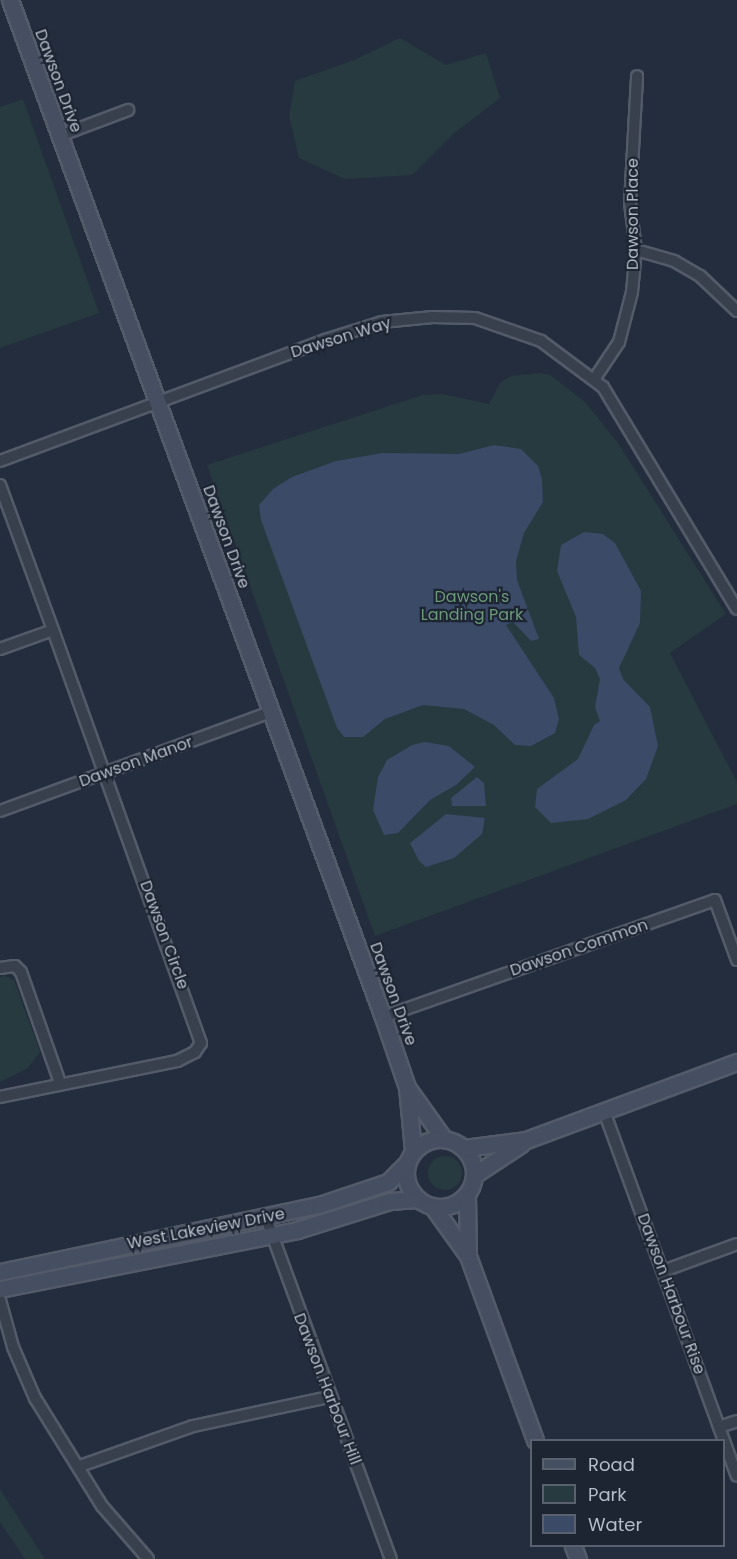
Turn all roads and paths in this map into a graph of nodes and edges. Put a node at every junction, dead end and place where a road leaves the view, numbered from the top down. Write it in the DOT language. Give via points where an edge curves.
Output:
graph roads {
  1 [pos="10,0"];
  2 [pos="637,76"];
  3 [pos="128,110"];
  4 [pos="58,135"];
  5 [pos="636,250"];
  6 [pos="737,311"];
  7 [pos="595,378"];
  8 [pos="157,404"];
  9 [pos="0,461"];
  10 [pos="0,485"];
  11 [pos="737,609"];
  12 [pos="53,630"];
  13 [pos="0,650"];
  14 [pos="271,712"];
  15 [pos="106,773"];
  16 [pos="0,811"];
  17 [pos="737,960"];
  18 [pos="0,968"];
  19 [pos="383,1017"];
  20 [pos="737,1062"];
  21 [pos="60,1083"];
  22 [pos="407,1087"];
  23 [pos="0,1097"];
  24 [pos="604,1112"];
  25 [pos="444,1139"];
  26 [pos="526,1140"];
  27 [pos="464,1148"];
  28 [pos="409,1158"];
  29 [pos="474,1175"];
  30 [pos="467,1195"];
  31 [pos="417,1199"];
  32 [pos="433,1207"];
  33 [pos="266,1218"];
  34 [pos="270,1235"];
  35 [pos="737,1244"];
  36 [pos="468,1256"];
  37 [pos="663,1271"];
  38 [pos="0,1272"];
  39 [pos="0,1289"];
  40 [pos="0,1300"];
  41 [pos="328,1397"];
  42 [pos="737,1421"];
  43 [pos="719,1427"];
  44 [pos="535,1439"];
  45 [pos="723,1439"];
  46 [pos="725,1443"];
  47 [pos="80,1467"];
  48 [pos="737,1476"];
  49 [pos="148,1559"];
  50 [pos="391,1559"];
  1 -- 4 [label="street, Dawson Drive"];
  2 -- 5 [label="street, Dawson Place" via="630,202"];
  3 -- 4 [label="street"];
  4 -- 8 [label="street, Dawson Drive"];
  5 -- 6 [label="street" via="674,261 700,276"];
  5 -- 7 [label="street, Dawson Place" via="627,320 608,362"];
  7 -- 8 [label="street, Dawson Way" via="541,342 511,329 475,318 433,317 382,322"];
  7 -- 11 [label="street, Dawson Way"];
  8 -- 9 [label="street, Dawson Way"];
  8 -- 14 [label="street, Dawson Drive"];
  10 -- 12 [label="street, Dawson Circle"];
  12 -- 13 [label="street"];
  12 -- 15 [label="street, Dawson Circle"];
  14 -- 15 [label="street, Dawson Manor"];
  14 -- 19 [label="street, Dawson Drive"];
  15 -- 16 [label="street, Dawson Manor"];
  15 -- 21 [label="street, Dawson Circle" via="201,1043 195,1052 177,1061"];
  17 -- 19 [label="street, Dawson Common" via="716,900"];
  18 -- 21 [label="street" via="20,969"];
  19 -- 22 [label="street, Dawson Drive"];
  20 -- 24 [label="street"];
  21 -- 23 [label="street, Dawson Circle"];
  22 -- 25 [label="street, Dawson Drive"];
  22 -- 28 [label="street, Dawson Drive"];
  24 -- 26 [label="street"];
  24 -- 37 [label="street, Dawson Harbour Rise"];
  25 -- 27 [label="street"];
  25 -- 28 [label="street" via="426,1141"];
  26 -- 27 [label="street"];
  26 -- 29 [label="street"];
  27 -- 29 [label="street"];
  28 -- 31 [label="street" via="406,1183"];
  28 -- 33 [label="street, West Lakeview Drive" via="396,1176 379,1185"];
  29 -- 30 [label="street"];
  30 -- 32 [label="street" via="452,1206"];
  30 -- 36 [label="street"];
  31 -- 32 [label="street"];
  31 -- 34 [label="street, West Lakeview Drive" via="390,1201"];
  32 -- 36 [label="street"];
  33 -- 34 [label="street, Dawson Harbour Hill"];
  33 -- 38 [label="street, West Lakeview Drive"];
  34 -- 39 [label="street, West Lakeview Drive"];
  34 -- 41 [label="street, Dawson Harbour Hill"];
  35 -- 37 [label="street"];
  36 -- 44 [label="street"];
  37 -- 43 [label="street, Dawson Harbour Rise"];
  40 -- 47 [label="street" via="24,1376"];
  41 -- 47 [label="street" via="193,1426"];
  41 -- 50 [label="street, Dawson Harbour Hill"];
  42 -- 43 [label="street"];
  43 -- 45 [label="street, Dawson Harbour Rise"];
  46 -- 48 [label="street, Dawson Harbour Rise"];
  47 -- 49 [label="street" via="102,1506"];
}
